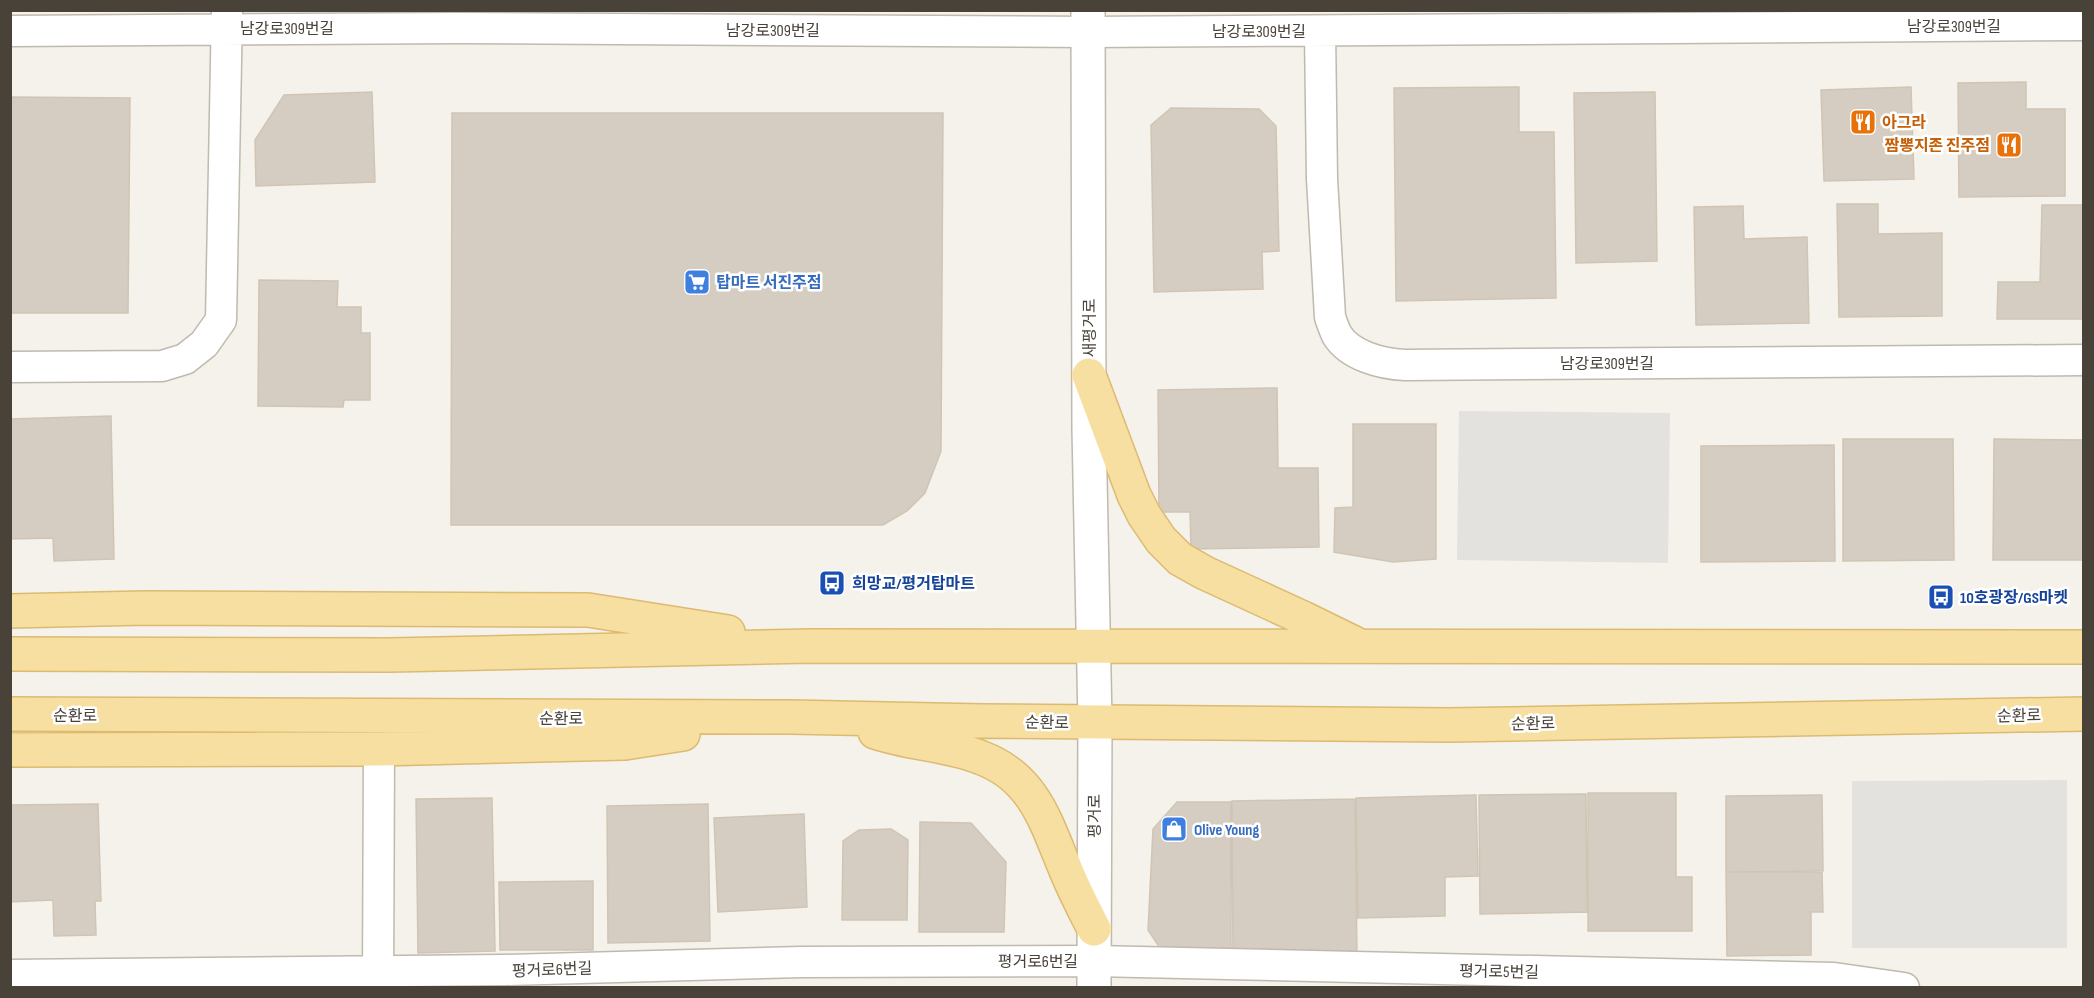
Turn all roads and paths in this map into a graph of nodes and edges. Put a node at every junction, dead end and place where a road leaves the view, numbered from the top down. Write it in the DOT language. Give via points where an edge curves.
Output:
graph roads {
  1 [pos="227,19"];
  2 [pos="1088,21"];
  3 [pos="2084,25"];
  4 [pos="10,31"];
  5 [pos="1320,31"];
  6 [pos="2084,360"];
  7 [pos="10,367"];
  8 [pos="1089,375"];
  9 [pos="10,611"];
  10 [pos="810,645"];
  11 [pos="1093,645"];
  12 [pos="1358,646"];
  13 [pos="2084,647"];
  14 [pos="10,654"];
  15 [pos="10,714"];
  16 [pos="2084,714"];
  17 [pos="791,717"];
  18 [pos="836,718"];
  19 [pos="1095,722"];
  20 [pos="379,749"];
  21 [pos="10,750"];
  22 [pos="1094,929"];
  23 [pos="1094,974"];
  24 [pos="10,975"];
  25 [pos="378,979"];
  26 [pos="1904,987"];
  1 -- 2 [label="street, 남강로309번길"];
  1 -- 4 [label="street, 남강로309번길"];
  1 -- 7 [label="street, 남강로309번길" via="221,320 204,344 185,359 162,366"];
  2 -- 5 [label="street, 남강로309번길"];
  2 -- 8 [label="street, 새평거로"];
  3 -- 5 [label="street, 남강로309번길"];
  5 -- 6 [label="street, 남강로309번길" via="1322,179 1330,317 1338,336 1353,350 1370,358 1405,365"];
  8 -- 11 [label="street, 새평거로"];
  8 -- 12 [label="main road" via="1134,495 1161,540 1180,559 1205,573"];
  9 -- 10 [label="main road" via="588,610"];
  10 -- 11 [label="main road"];
  10 -- 14 [label="main road" via="390,655"];
  11 -- 12 [label="main road"];
  11 -- 19 [label="street, 평거로"];
  12 -- 13 [label="main road"];
  15 -- 17 [label="main road, 순환로"];
  16 -- 19 [label="main road, 순환로" via="1449,724"];
  17 -- 18 [label="main road, 순환로"];
  17 -- 20 [label="main road" via="625,743"];
  18 -- 19 [label="main road, 순환로"];
  18 -- 22 [label="main road" via="882,735 980,757 1000,766 1031,794 1044,816"];
  19 -- 22 [label="street, 평거로"];
  20 -- 21 [label="main road"];
  20 -- 25 [label="street"];
  22 -- 23 [label="street, 평거로"];
  23 -- 25 [label="street, 평거로6번길" via="802,962 504,970"];
  23 -- 26 [label="street, 평거로5번길" via="1834,978"];
  24 -- 25 [label="street, 평거로6번길"];
}
